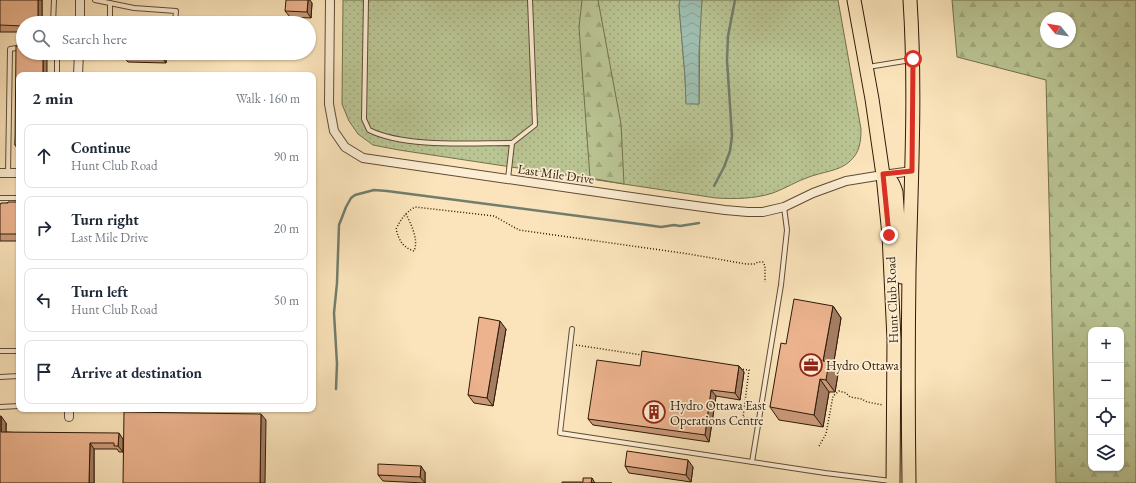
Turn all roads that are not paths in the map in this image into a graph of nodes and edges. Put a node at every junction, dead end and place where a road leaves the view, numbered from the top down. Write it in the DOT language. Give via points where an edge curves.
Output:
graph roads {
  1 [pos="54,0"];
  2 [pos="80,0"];
  3 [pos="95,0"];
  4 [pos="330,0"];
  5 [pos="366,0"];
  6 [pos="530,0"];
  7 [pos="854,0"];
  8 [pos="910,0"];
  9 [pos="110,3"];
  10 [pos="53,16"];
  11 [pos="80,16"];
  12 [pos="110,16"];
  13 [pos="176,16"];
  14 [pos="16,48"];
  15 [pos="913,59"];
  16 [pos="57,60"];
  17 [pos="79,60"];
  18 [pos="867,67"];
  19 [pos="56,72"];
  20 [pos="78,72"];
  21 [pos="512,143"];
  22 [pos="912,171"];
  23 [pos="4,173"];
  24 [pos="16,173"];
  25 [pos="883,174"];
  26 [pos="508,180"];
  27 [pos="0,198"];
  28 [pos="16,198"];
  29 [pos="784,207"];
  30 [pos="572,329"];
  31 [pos="0,351"];
  32 [pos="16,351"];
  33 [pos="909,369"];
  34 [pos="16,376"];
  35 [pos="0,377"];
  36 [pos="16,406"];
  37 [pos="0,407"];
  38 [pos="752,462"];
  39 [pos="896,483"];
  40 [pos="909,483"];
  1 -- 10 [label="lane"];
  2 -- 11 [label="street"];
  3 -- 9 [label="lane"];
  4 -- 26 [label="street, Last Mile Drive" via="329,104 334,130 345,147 363,158"];
  5 -- 21 [label="lane" via="364,119 369,130 380,136 420,142"];
  6 -- 21 [label="lane" via="535,124"];
  7 -- 18 [label="main road, Hunt Club Road"];
  8 -- 15 [label="main road, Hunt Club Road"];
  9 -- 12 [label="lane"];
  9 -- 13 [label="lane" via="176,12"];
  14 -- 23 [label="lane" via="10,49"];
  15 -- 18 [label="lane"];
  15 -- 22 [label="main road, Hunt Club Road"];
  16 -- 19 [label="lane"];
  17 -- 20 [label="street"];
  18 -- 25 [label="main road, Hunt Club Road"];
  21 -- 26 [label="lane"];
  22 -- 25 [label="street, Last Mile Drive"];
  22 -- 33 [label="main road, Hunt Club Road"];
  23 -- 24 [label="street"];
  25 -- 29 [label="street, Last Mile Drive" via="846,181"];
  25 -- 33 [label="main road" via="892,182 896,192 906,357"];
  25 -- 39 [label="main road, Hunt Club Road" via="894,326"];
  26 -- 29 [label="street, Last Mile Drive" via="725,210 763,212"];
  27 -- 28 [label="lane"];
  29 -- 38 [label="lane" via="786,230 782,277"];
  30 -- 38 [label="lane" via="560,433"];
  31 -- 32 [label="lane"];
  33 -- 40 [label="main road, Hunt Club Road"];
  34 -- 35 [label="lane"];
  36 -- 37 [label="lane"];
  38 -- 39 [label="lane"];
}
